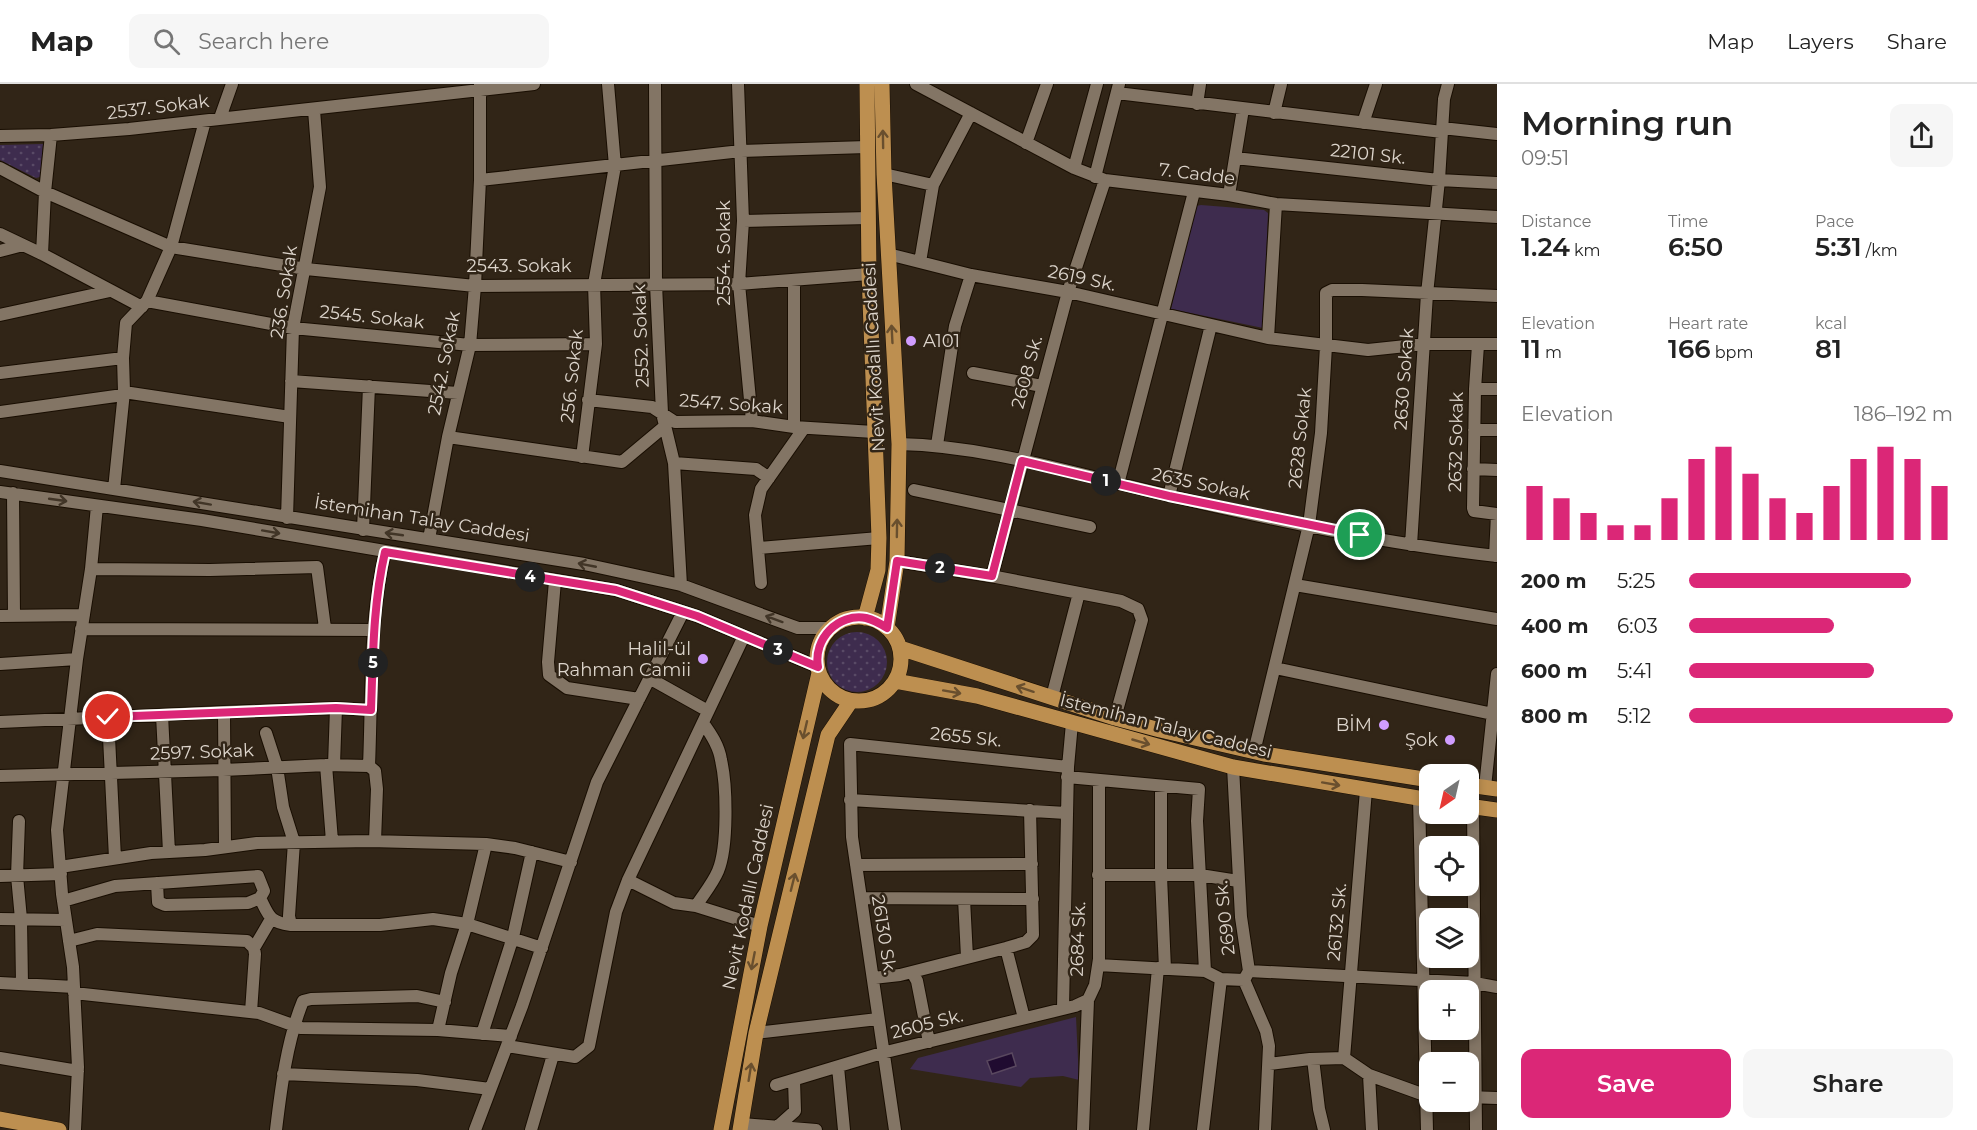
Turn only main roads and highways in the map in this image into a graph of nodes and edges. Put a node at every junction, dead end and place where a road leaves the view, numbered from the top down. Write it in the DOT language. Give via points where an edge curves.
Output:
graph roads {
  1 [pos="867,84"];
  2 [pos="882,84"];
  3 [pos="865,618"];
  4 [pos="887,628"];
  5 [pos="900,648"];
  6 [pos="818,670"];
  7 [pos="895,681"];
  8 [pos="851,701"];
  9 [pos="1419,778"];
  10 [pos="1419,798"];
  11 [pos="1479,807"];
  12 [pos="1497,810"];
  13 [pos="0,1119"];
  14 [pos="741,1127"];
  15 [pos="59,1130"];
  16 [pos="721,1130"];
  1 -- 3 [label="main road, Nevit Kodallı Caddesi" via="869,274 879,538 878,570"];
  4 -- 2 [label="main road, Nevit Kodallı Caddesi, one-way" via="897,561 899,444"];
  3 -- 4 [label="main road"];
  3 -- 6 [label="main road" via="841,621 831,628 818,648"];
  4 -- 5 [label="main road"];
  5 -- 7 [label="main road" via="900,671"];
  9 -- 5 [label="main road, İstemihan Talay Caddesi, one-way" via="1254,752 1160,730"];
  6 -- 8 [label="main road" via="831,691"];
  6 -- 16 [label="main road, Nevit Kodallı Caddesi, one-way" via="760,926"];
  7 -- 8 [label="main road" via="875,699"];
  7 -- 10 [label="main road, İstemihan Talay Caddesi, one-way" via="977,696 1233,767"];
  14 -- 8 [label="main road, one-way" via="756,1033 828,735"];
  11 -- 12 [label="main road"];
  13 -- 15 [label="main road"];
}
